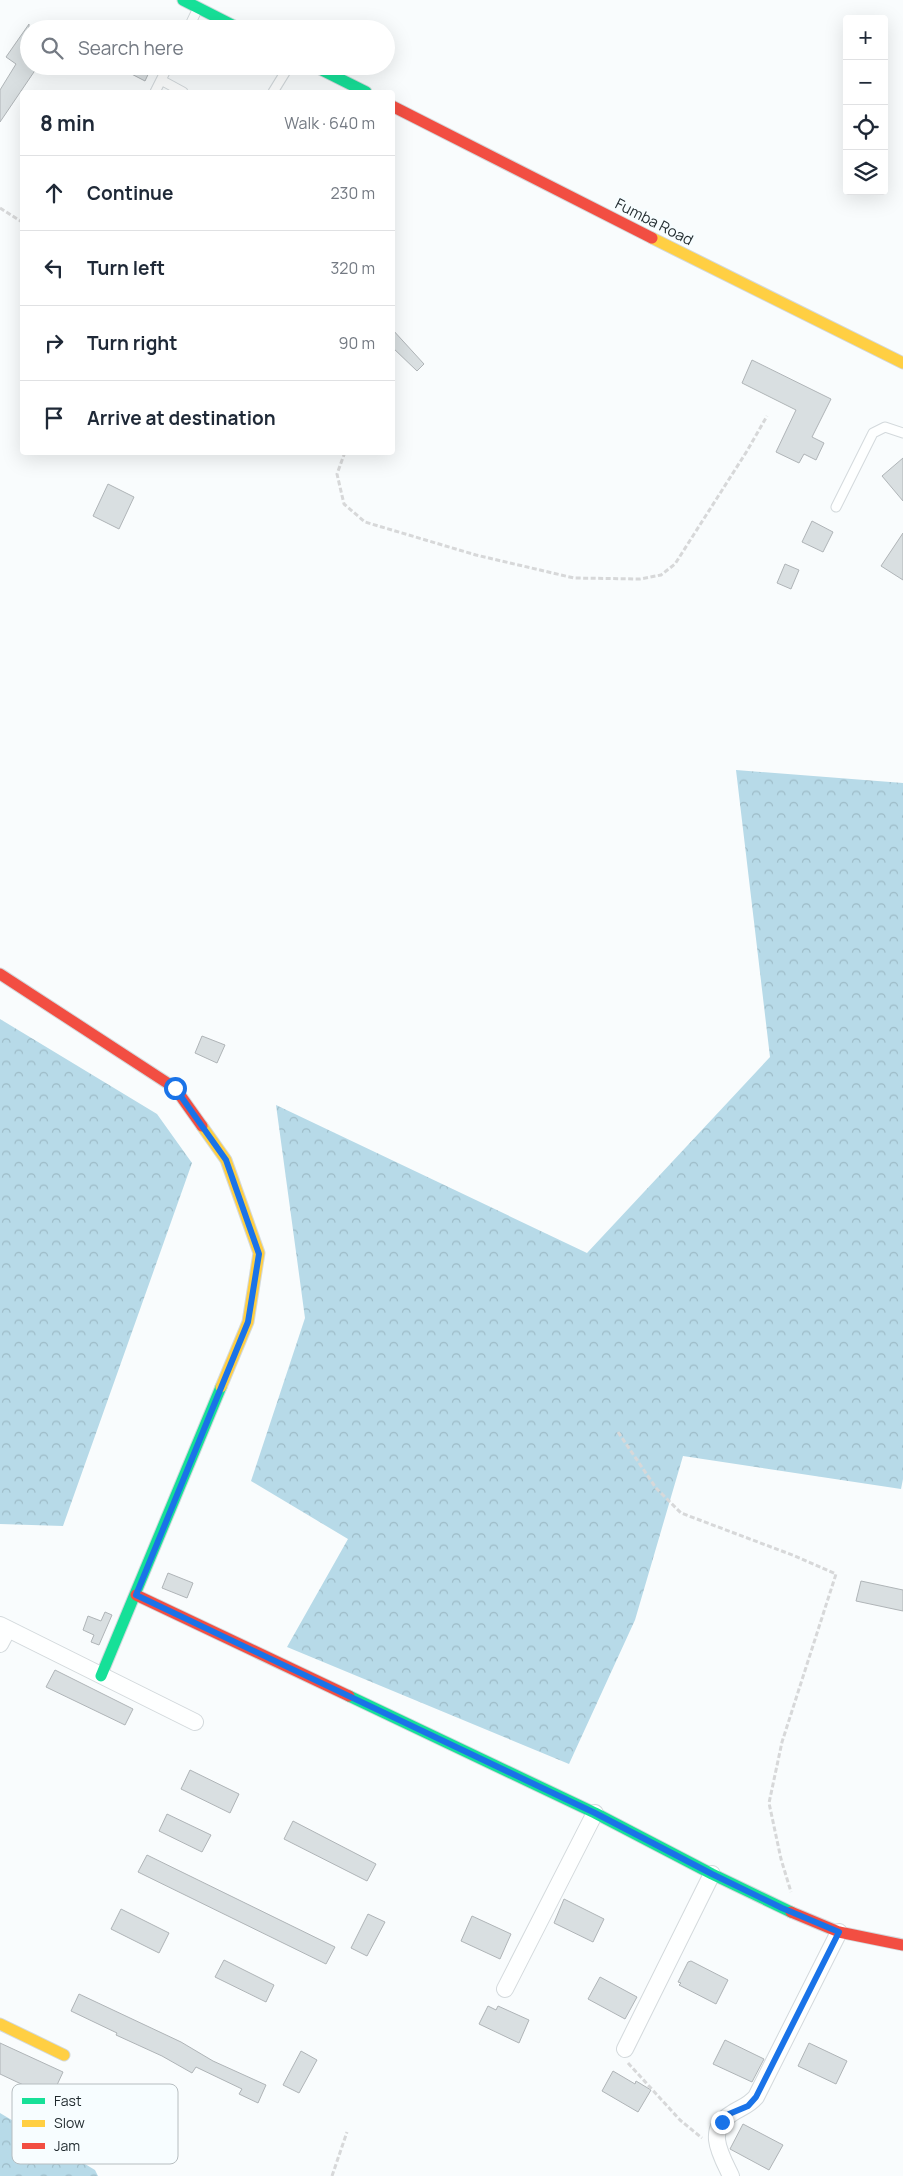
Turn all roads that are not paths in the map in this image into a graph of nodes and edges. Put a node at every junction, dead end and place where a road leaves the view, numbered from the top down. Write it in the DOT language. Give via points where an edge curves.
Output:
graph roads {
  1 [pos="183,0"];
  2 [pos="198,8"];
  3 [pos="192,20"];
  4 [pos="222,20"];
  5 [pos="164,75"];
  6 [pos="283,75"];
  7 [pos="326,75"];
  8 [pos="161,80"];
  9 [pos="343,88"];
  10 [pos="156,90"];
  11 [pos="179,90"];
  12 [pos="274,90"];
  13 [pos="395,108"];
  14 [pos="903,363"];
  15 [pos="903,433"];
  16 [pos="836,507"];
  17 [pos="0,974"];
  18 [pos="136,1595"];
  19 [pos="4,1627"];
  20 [pos="0,1644"];
  21 [pos="101,1676"];
  22 [pos="195,1722"];
  23 [pos="595,1813"];
  24 [pos="712,1874"];
  25 [pos="839,1932"];
  26 [pos="903,1945"];
  27 [pos="504,1989"];
  28 [pos="0,2024"];
  29 [pos="625,2049"];
  30 [pos="64,2055"];
  31 [pos="731,2176"];
  1 -- 2 [label="street"];
  2 -- 3 [label="lane"];
  2 -- 4 [label="street"];
  5 -- 8 [label="lane"];
  6 -- 12 [label="lane"];
  7 -- 9 [label="street"];
  8 -- 10 [label="lane"];
  8 -- 11 [label="lane"];
  13 -- 14 [label="street, Fumba Road"];
  15 -- 16 [label="lane" via="885,427 873,433"];
  17 -- 18 [label="street" via="175,1088 226,1160 259,1254 248,1322"];
  18 -- 21 [label="street"];
  18 -- 23 [label="street"];
  19 -- 20 [label="street"];
  19 -- 21 [label="street"];
  21 -- 22 [label="street"];
  23 -- 24 [label="street"];
  23 -- 27 [label="street"];
  24 -- 25 [label="street"];
  24 -- 29 [label="street"];
  25 -- 26 [label="street"];
  25 -- 31 [label="street" via="756,2097 748,2106 729,2114 715,2136 718,2151"];
  28 -- 30 [label="street"];
}
